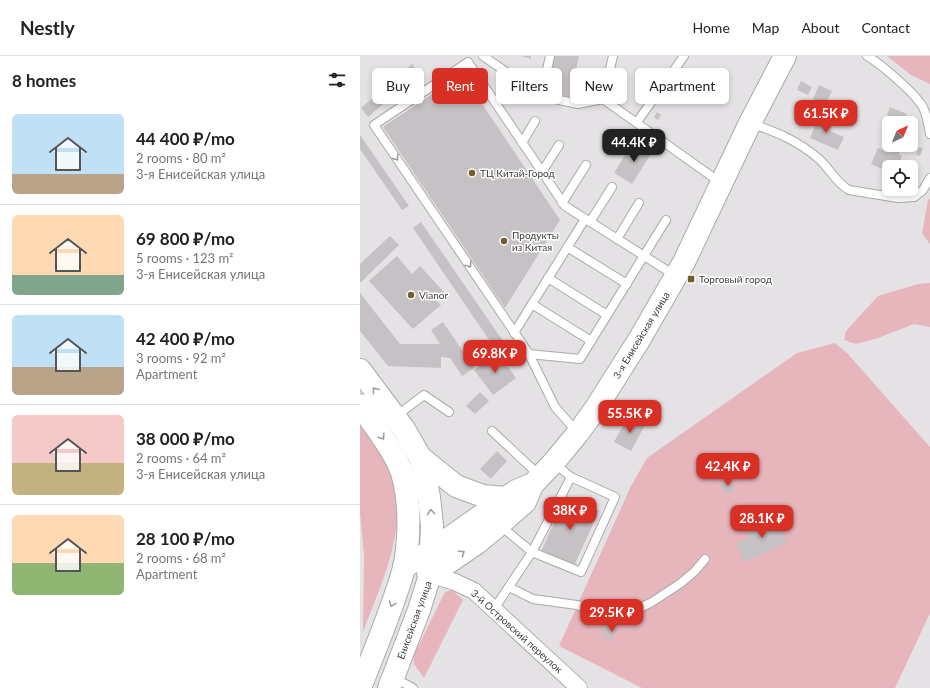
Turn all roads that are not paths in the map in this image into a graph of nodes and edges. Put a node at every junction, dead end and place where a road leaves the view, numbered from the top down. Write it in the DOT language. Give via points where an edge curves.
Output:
graph roads {
  1 [pos="483,56"];
  2 [pos="550,56"];
  3 [pos="613,56"];
  4 [pos="684,56"];
  5 [pos="785,56"];
  6 [pos="867,56"];
  7 [pos="500,68"];
  8 [pos="547,68"];
  9 [pos="610,68"];
  10 [pos="610,104"];
  11 [pos="536,121"];
  12 [pos="637,122"];
  13 [pos="750,123"];
  14 [pos="930,134"];
  15 [pos="522,143"];
  16 [pos="559,146"];
  17 [pos="586,165"];
  18 [pos="542,172"];
  19 [pos="930,178"];
  20 [pos="722,184"];
  21 [pos="612,186"];
  22 [pos="927,187"];
  23 [pos="562,203"];
  24 [pos="639,203"];
  25 [pos="588,220"];
  26 [pos="666,220"];
  27 [pos="617,239"];
  28 [pos="568,247"];
  29 [pos="644,256"];
  30 [pos="676,276"];
  31 [pos="548,278"];
  32 [pos="627,284"];
  33 [pos="532,304"];
  34 [pos="607,315"];
  35 [pos="514,333"];
  36 [pos="591,341"];
  37 [pos="529,354"];
  38 [pos="360,370"];
  39 [pos="360,405"];
  40 [pos="449,412"];
  41 [pos="395,416"];
  42 [pos="492,431"];
  43 [pos="578,433"];
  44 [pos="420,457"];
  45 [pos="542,474"];
  46 [pos="571,477"];
  47 [pos="506,498"];
  48 [pos="501,523"];
  49 [pos="431,551"];
  50 [pos="532,552"];
  51 [pos="705,559"];
  52 [pos="404,567"];
  53 [pos="430,574"];
  54 [pos="509,587"];
  55 [pos="494,609"];
  56 [pos="391,683"];
  57 [pos="360,688"];
  58 [pos="413,688"];
  59 [pos="579,688"];
  1 -- 7 [label="lane"];
  2 -- 8 [label="lane"];
  3 -- 9 [label="lane"];
  4 -- 12 [label="lane"];
  5 -- 13 [label="street, 3-я Енисейская улица"];
  6 -- 14 [label="lane" via="900,82 922,104"];
  10 -- 12 [label="lane"];
  11 -- 15 [label="lane"];
  12 -- 20 [label="lane"];
  13 -- 20 [label="street, 3-я Енисейская улица"];
  13 -- 22 [label="lane" via="804,147 849,190 898,198 914,197"];
  15 -- 18 [label="lane"];
  15 -- 35 [label="lane, one-way" via="468,62 374,125"];
  16 -- 18 [label="lane"];
  17 -- 23 [label="lane"];
  18 -- 23 [label="lane"];
  19 -- 22 [label="lane"];
  20 -- 30 [label="street, 3-я Енисейская улица"];
  21 -- 25 [label="lane"];
  23 -- 25 [label="lane"];
  24 -- 27 [label="lane"];
  25 -- 27 [label="lane"];
  25 -- 28 [label="lane"];
  26 -- 29 [label="lane"];
  27 -- 29 [label="lane"];
  28 -- 31 [label="lane"];
  28 -- 32 [label="lane"];
  29 -- 30 [label="lane"];
  29 -- 32 [label="lane"];
  30 -- 43 [label="street, 3-я Енисейская улица" via="625,363"];
  31 -- 33 [label="lane"];
  31 -- 34 [label="lane"];
  32 -- 34 [label="lane"];
  33 -- 35 [label="lane"];
  33 -- 36 [label="lane"];
  34 -- 36 [label="lane"];
  35 -- 37 [label="lane"];
  36 -- 37 [label="lane" via="580,359"];
  37 -- 43 [label="lane" via="555,407"];
  41 -- 38 [label="street, one-way"];
  39 -- 52 [label="street, one-way" via="399,464 403,478 409,528"];
  40 -- 41 [label="lane" via="424,395"];
  41 -- 44 [label="street"];
  42 -- 45 [label="lane"];
  43 -- 45 [label="street, 3-я Енисейская улица"];
  44 -- 47 [label="street" via="456,486 483,496"];
  49 -- 44 [label="street, Енисейская улица, one-way" via="429,496"];
  45 -- 46 [label="lane"];
  45 -- 47 [label="street, 3-я Енисейская улица"];
  45 -- 48 [label="street" via="525,502"];
  46 -- 50 [label="lane"];
  46 -- 50 [label="lane" via="615,497 581,572"];
  47 -- 49 [label="street, 3-я Енисейская улица"];
  48 -- 50 [label="lane"];
  53 -- 48 [label="street, one-way" via="477,543"];
  49 -- 52 [label="street, 3-я Енисейская улица"];
  49 -- 53 [label="street, Енисейская улица"];
  50 -- 54 [label="lane"];
  51 -- 54 [label="lane" via="681,583 652,602 621,614 601,614 577,605 533,599"];
  52 -- 53 [label="street, 3-й Островский переулок"];
  52 -- 57 [label="street, one-way"];
  53 -- 55 [label="street, 3-й Островский переулок" via="465,586"];
  53 -- 56 [label="street, Енисейская улица"];
  54 -- 55 [label="lane"];
  55 -- 59 [label="street, 3-й Островский переулок"];
  56 -- 58 [label="lane"];
}
